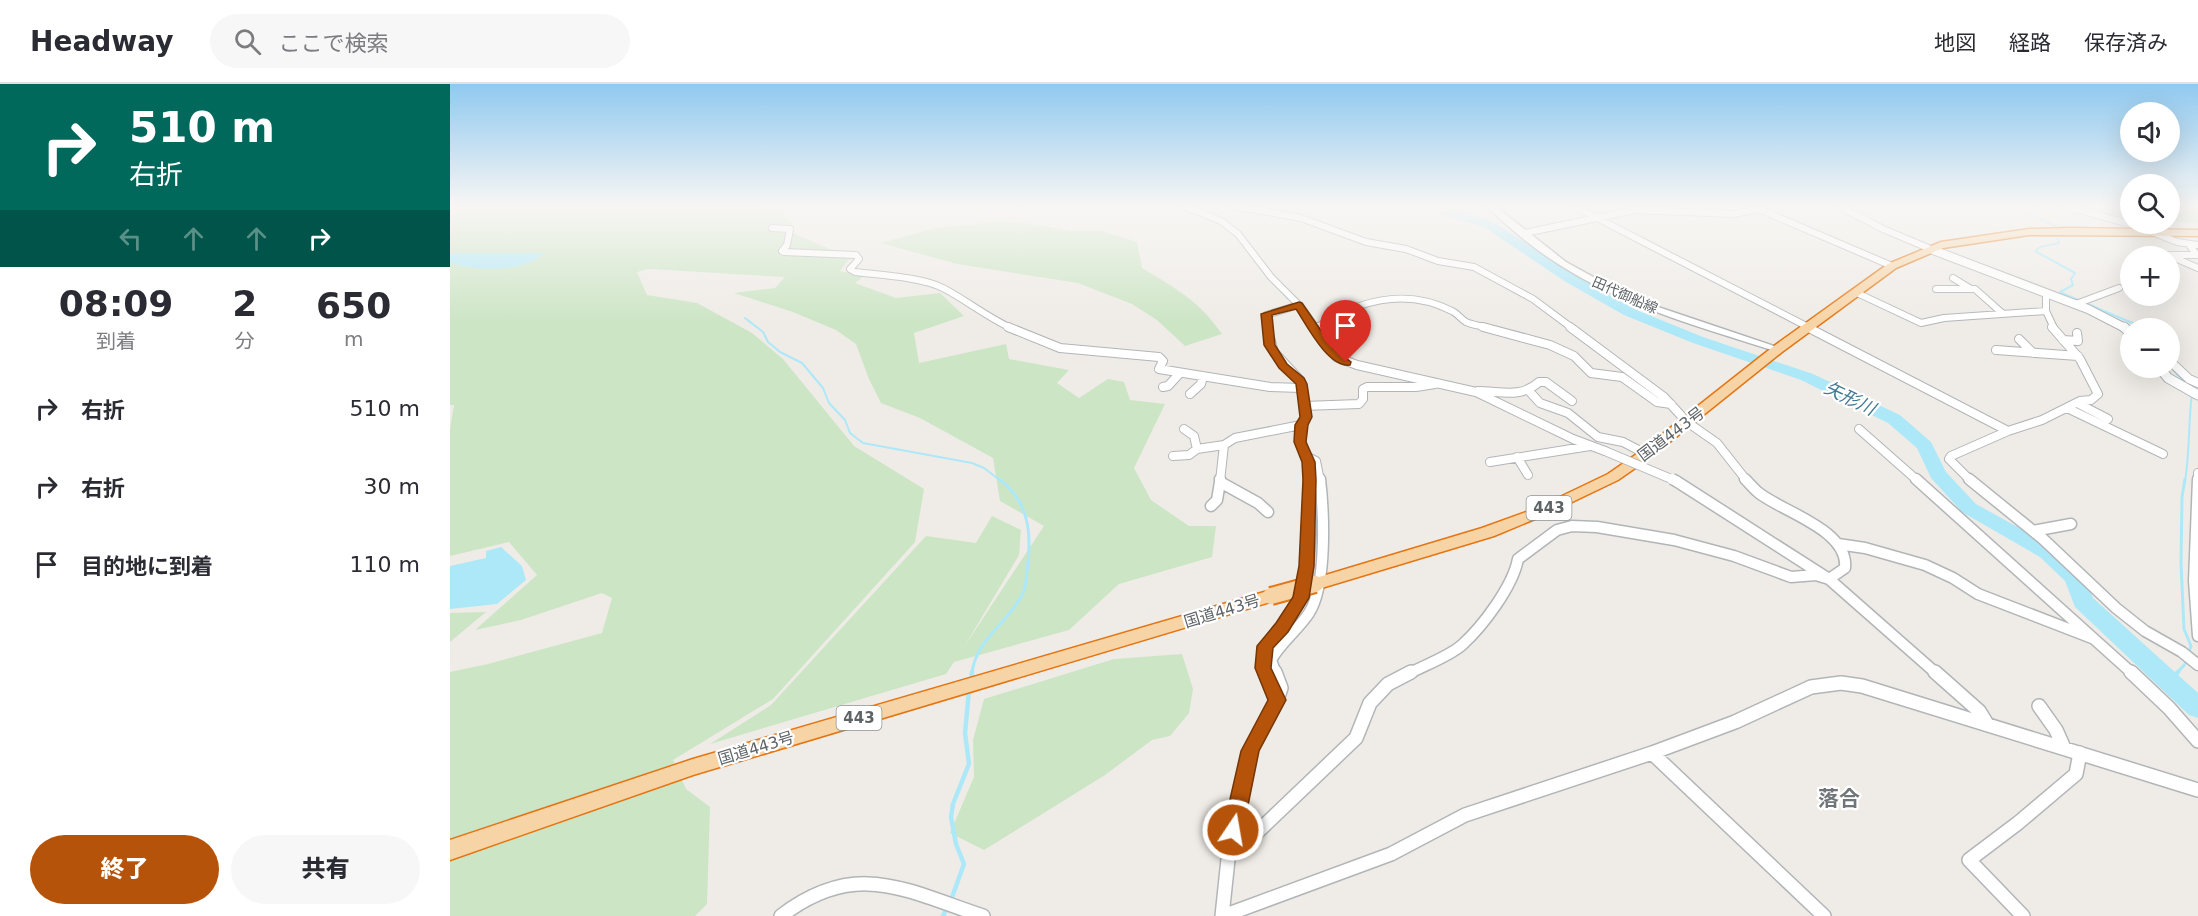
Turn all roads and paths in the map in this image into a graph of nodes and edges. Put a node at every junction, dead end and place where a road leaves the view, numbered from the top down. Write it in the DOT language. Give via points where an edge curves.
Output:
graph roads {
  1 [pos="787,245"];
  2 [pos="1245,245"];
  3 [pos="1382,245"];
  4 [pos="1541,245"];
  5 [pos="1649,245"];
  6 [pos="1843,245"];
  7 [pos="1921,245"];
  8 [pos="1974,245"];
  9 [pos="2186,245"];
  10 [pos="2198,245"];
  11 [pos="2190,246"];
  12 [pos="1933,250"];
  13 [pos="1892,266"];
  14 [pos="2198,268"];
  15 [pos="1953,278"];
  16 [pos="2119,288"];
  17 [pos="1936,289"];
  18 [pos="1971,289"];
  19 [pos="1855,292"];
  20 [pos="2046,293"];
  21 [pos="2076,304"];
  22 [pos="1299,305"];
  23 [pos="2046,311"];
  24 [pos="2002,313"];
  25 [pos="2120,324"];
  26 [pos="1808,327"];
  27 [pos="1316,328"];
  28 [pos="2077,333"];
  29 [pos="2019,339"];
  30 [pos="2063,340"];
  31 [pos="1997,348"];
  32 [pos="1778,349"];
  33 [pos="2033,353"];
  34 [pos="2078,356"];
  35 [pos="2180,369"];
  36 [pos="1180,373"];
  37 [pos="1203,376"];
  38 [pos="2168,378"];
  39 [pos="2198,383"];
  40 [pos="1435,384"];
  41 [pos="1162,387"];
  42 [pos="1301,388"];
  43 [pos="1476,392"];
  44 [pos="1530,392"];
  45 [pos="1190,394"];
  46 [pos="2198,395"];
  47 [pos="1572,401"];
  48 [pos="2077,403"];
  49 [pos="1671,404"];
  50 [pos="1304,406"];
  51 [pos="2067,408"];
  52 [pos="2108,419"];
  53 [pos="1687,422"];
  54 [pos="1301,425"];
  55 [pos="1184,429"];
  56 [pos="1859,429"];
  57 [pos="2008,431"];
  58 [pos="1224,445"];
  59 [pos="1590,446"];
  60 [pos="1197,449"];
  61 [pos="1646,454"];
  62 [pos="2163,454"];
  63 [pos="1173,456"];
  64 [pos="1306,456"];
  65 [pos="1517,457"];
  66 [pos="1490,462"];
  67 [pos="2198,473"];
  68 [pos="1528,475"];
  69 [pos="1221,482"];
  70 [pos="1211,506"];
  71 [pos="1268,512"];
  72 [pos="2071,524"];
  73 [pos="2196,528"];
  74 [pos="2033,531"];
  75 [pos="1838,544"];
  76 [pos="1829,579"];
  77 [pos="1316,583"];
  78 [pos="2197,634"];
  79 [pos="2097,640"];
  80 [pos="2198,665"];
  81 [pos="1277,700"];
  82 [pos="2039,706"];
  83 [pos="1987,724"];
  84 [pos="2198,741"];
  85 [pos="2064,748"];
  86 [pos="1652,753"];
  87 [pos="2080,753"];
  88 [pos="2198,790"];
  89 [pos="450,850"];
  90 [pos="1229,850"];
  91 [pos="781,916"];
  92 [pos="983,916"];
  93 [pos="1222,916"];
  94 [pos="1824,916"];
  95 [pos="2023,916"];
  1 -- 36 [label="street" via="782,251 856,255 859,259 850,269 855,272 941,287 989,318 1044,344 1159,357 1163,361 1159,369"];
  2 -- 22 [label="street"];
  3 -- 49 [label="street" via="1482,270 1533,299"];
  4 -- 32 [label="main road, 田代御船線" via="1587,279 1621,296"];
  5 -- 26 [label="street"];
  6 -- 13 [label="street"];
  7 -- 12 [label="street"];
  8 -- 12 [label="highway, 国道443号 / 443"];
  9 -- 11 [label="street"];
  10 -- 11 [label="street"];
  11 -- 14 [label="street" via="2197,255 2168,255"];
  12 -- 13 [label="highway, 国道443号 / 443"];
  12 -- 20 [label="street"];
  13 -- 19 [label="highway, 国道443号 / 443"];
  15 -- 18 [label="street"];
  16 -- 21 [label="street"];
  17 -- 18 [label="street"];
  18 -- 24 [label="street"];
  19 -- 24 [label="street" via="1921,323"];
  19 -- 26 [label="highway, 国道443号 / 443"];
  20 -- 21 [label="street"];
  20 -- 23 [label="street"];
  21 -- 25 [label="street"];
  22 -- 27 [label="street"];
  22 -- 42 [label="street" via="1266,315 1269,345 1283,366 1300,380"];
  23 -- 24 [label="street"];
  23 -- 30 [label="street"];
  26 -- 32 [label="highway, 国道443号 / 443"];
  26 -- 57 [label="street"];
  27 -- 40 [label="street" via="1329,350 1346,362"];
  27 -- 49 [label="street" via="1339,313 1387,298 1419,298 1453,311 1466,322 1550,345 1574,356 1591,374 1622,377 1657,402"];
  28 -- 30 [label="street" via="2078,341"];
  29 -- 33 [label="street"];
  30 -- 34 [label="street"];
  31 -- 33 [label="street"];
  32 -- 53 [label="highway, 国道443号 / 443"];
  33 -- 34 [label="street"];
  34 -- 48 [label="street" via="2098,394"];
  35 -- 39 [label="street"];
  36 -- 37 [label="street"];
  36 -- 41 [label="street"];
  37 -- 42 [label="street"];
  37 -- 45 [label="street" via="1201,384"];
  38 -- 46 [label="street"];
  40 -- 43 [label="street"];
  40 -- 50 [label="street" via="1367,387 1359,404"];
  42 -- 50 [label="street"];
  43 -- 44 [label="street"];
  43 -- 59 [label="street"];
  44 -- 47 [label="street" via="1539,382 1546,382"];
  44 -- 61 [label="street" via="1540,403 1568,413 1598,437 1623,442"];
  48 -- 51 [label="street"];
  48 -- 52 [label="street"];
  49 -- 53 [label="street"];
  50 -- 54 [label="street" via="1306,417"];
  51 -- 57 [label="street"];
  51 -- 62 [label="street"];
  53 -- 61 [label="highway, 国道443号 / 443"];
  53 -- 75 [label="street" via="1717,443 1759,494 1810,521"];
  54 -- 58 [label="street" via="1235,438"];
  54 -- 64 [label="street" via="1300,442"];
  55 -- 60 [label="street" via="1194,436"];
  56 -- 79 [label="street"];
  57 -- 74 [label="street" via="1949,459 1984,494"];
  58 -- 60 [label="street"];
  58 -- 69 [label="street"];
  59 -- 65 [label="street"];
  59 -- 76 [label="street, bridge" via="1676,481"];
  60 -- 63 [label="street" via="1189,455"];
  61 -- 77 [label="highway, 国道443号 / 443" via="1612,477 1542,511 1488,532"];
  64 -- 77 [label="street" via="1317,462 1321,494 1322,537"];
  64 -- 81 [label="street" via="1310,515 1301,598 1265,646 1263,668"];
  65 -- 66 [label="street"];
  65 -- 68 [label="street"];
  67 -- 73 [label="street"];
  69 -- 70 [label="street" via="1217,500"];
  69 -- 71 [label="street"];
  72 -- 74 [label="street"];
  73 -- 78 [label="street"];
  74 -- 80 [label="street" via="2116,608"];
  75 -- 76 [label="street" via="1846,558 1845,568"];
  75 -- 79 [label="street" via="1925,565 1978,594"];
  76 -- 83 [label="street" via="1979,711"];
  76 -- 90 [label="street" via="1816,575 1791,577 1734,556 1622,530 1572,526 1557,530 1518,559 1504,594 1461,646 1388,684 1370,703 1356,738 1248,841"];
  77 -- 81 [label="street" via="1313,607 1277,647 1271,660 1281,688"];
  77 -- 89 [label="highway, 国道443号 / 443, bridge" via="693,767"];
  79 -- 84 [label="street"];
  81 -- 90 [label="street" via="1250,751"];
  82 -- 85 [label="street"];
  83 -- 85 [label="street"];
  83 -- 86 [label="street" via="1841,683 1810,687 1735,722"];
  85 -- 87 [label="street"];
  86 -- 93 [label="street" via="1465,815 1391,854"];
  86 -- 94 [label="street"];
  87 -- 88 [label="street"];
  87 -- 95 [label="street" via="2076,774 1969,860"];
  90 -- 93 [label="street"];
  91 -- 92 [label="street" via="825,890 855,882 883,885"];
}
